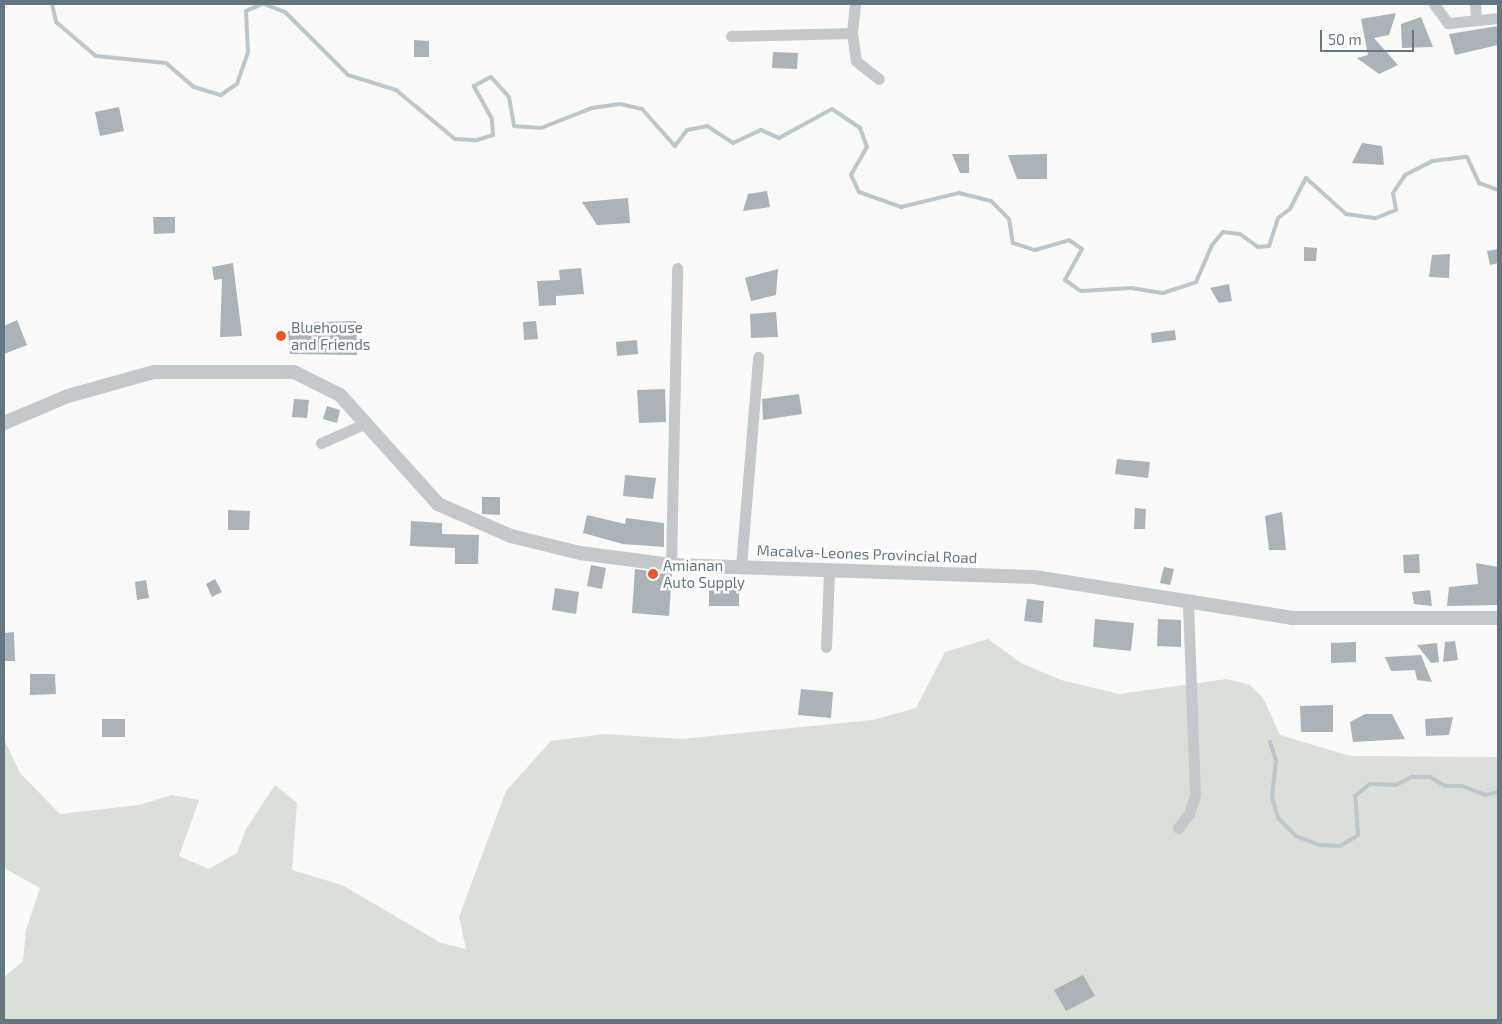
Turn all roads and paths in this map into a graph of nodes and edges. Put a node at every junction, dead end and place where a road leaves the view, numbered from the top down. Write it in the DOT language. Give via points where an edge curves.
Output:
graph roads {
  1 [pos="855,4"];
  2 [pos="1434,4"];
  3 [pos="1475,4"];
  4 [pos="1498,18"];
  5 [pos="1476,20"];
  6 [pos="852,33"];
  7 [pos="731,36"];
  8 [pos="879,79"];
  9 [pos="677,268"];
  10 [pos="758,357"];
  11 [pos="4,423"];
  12 [pos="364,424"];
  13 [pos="321,443"];
  14 [pos="671,564"];
  15 [pos="741,566"];
  16 [pos="828,572"];
  17 [pos="1188,604"];
  18 [pos="1498,618"];
  19 [pos="826,647"];
  20 [pos="1178,828"];
  1 -- 6 [label="street"];
  2 -- 5 [label="street" via="1444,21"];
  3 -- 5 [label="street"];
  4 -- 5 [label="street"];
  6 -- 7 [label="street"];
  6 -- 8 [label="street" via="856,61"];
  9 -- 14 [label="street"];
  10 -- 15 [label="street"];
  11 -- 12 [label="street, Macalva-Leones Provincial Road" via="68,396 154,372 272,369 320,381 340,395"];
  12 -- 13 [label="street"];
  12 -- 14 [label="street, Macalva-Leones Provincial Road" via="431,498 465,519 547,546"];
  14 -- 15 [label="street, Macalva-Leones Provincial Road"];
  15 -- 16 [label="street, Macalva-Leones Provincial Road"];
  16 -- 17 [label="street, Macalva-Leones Provincial Road" via="1034,576"];
  16 -- 19 [label="street"];
  17 -- 18 [label="street, Macalva-Leones Provincial Road" via="1294,618"];
  17 -- 20 [label="street" via="1195,796 1189,814"];
}
